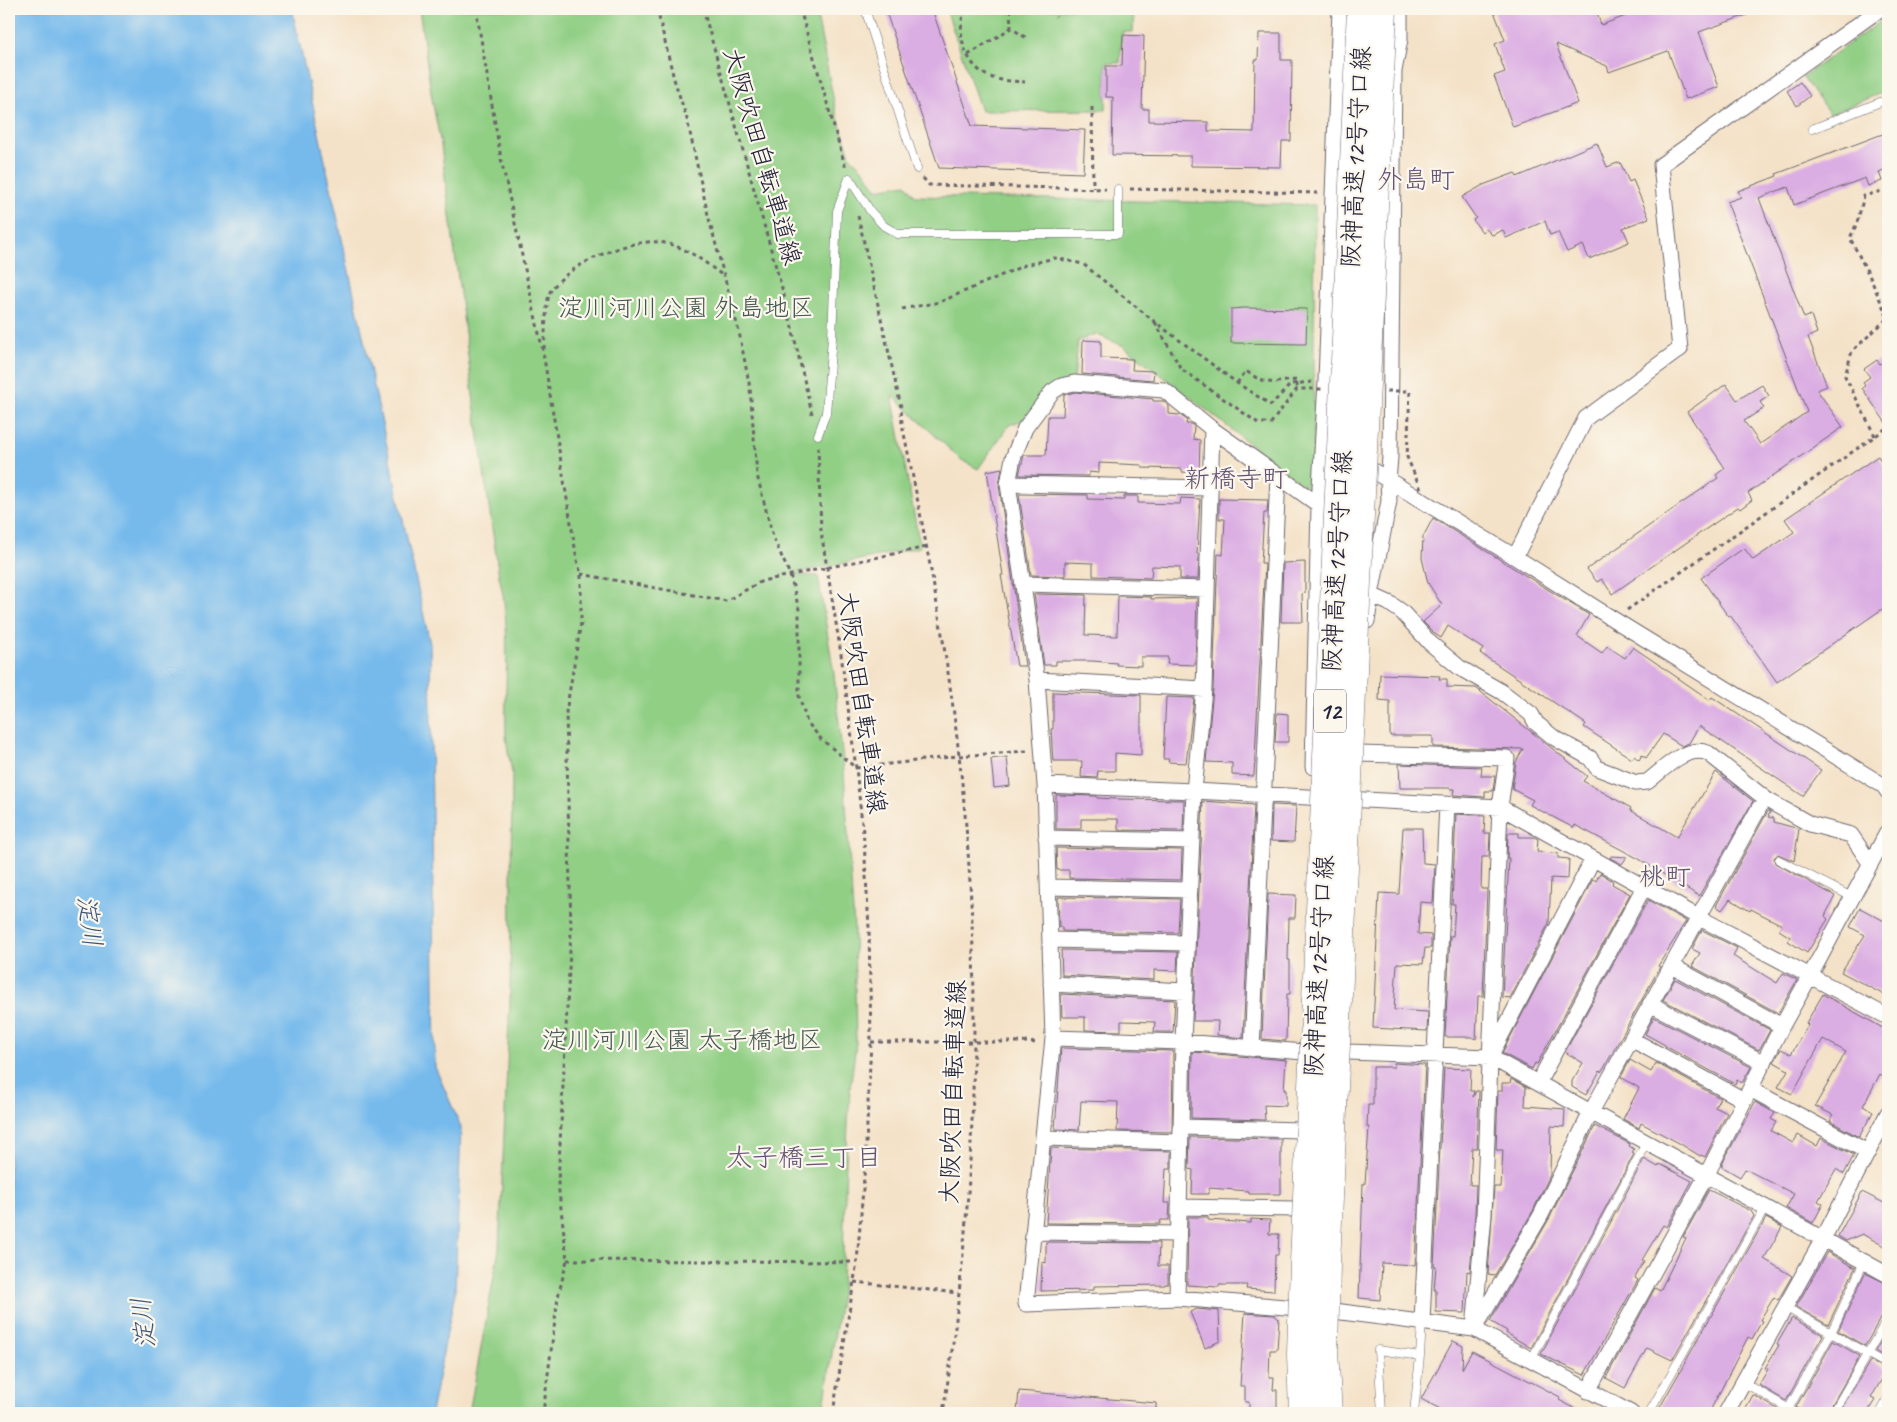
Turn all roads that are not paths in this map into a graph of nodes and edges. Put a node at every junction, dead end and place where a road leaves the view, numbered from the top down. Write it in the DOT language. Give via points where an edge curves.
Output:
graph roads {
  1 [pos="865,9"];
  2 [pos="1340,9"];
  3 [pos="1361,9"];
  4 [pos="1383,9"];
  5 [pos="1400,9"];
  6 [pos="1880,9"];
  7 [pos="1888,99"];
  8 [pos="1812,128"];
  9 [pos="917,169"];
  10 [pos="1118,189"];
  11 [pos="1212,429"];
  12 [pos="818,434"];
  13 [pos="1323,439"];
  14 [pos="1278,476"];
  15 [pos="1388,480"];
  16 [pos="1008,484"];
  17 [pos="1210,488"];
  18 [pos="1319,505"];
  19 [pos="1516,557"];
  20 [pos="1024,584"];
  21 [pos="1207,589"];
  22 [pos="1371,595"];
  23 [pos="1037,680"];
  24 [pos="1204,689"];
  25 [pos="1358,754"];
  26 [pos="1044,785"];
  27 [pos="1194,791"];
  28 [pos="1888,792"];
  29 [pos="1264,794"];
  30 [pos="1312,797"];
  31 [pos="1357,801"];
  32 [pos="1447,805"];
  33 [pos="1500,807"];
  34 [pos="1759,808"];
  35 [pos="1888,831"];
  36 [pos="1046,838"];
  37 [pos="1192,841"];
  38 [pos="1884,848"];
  39 [pos="1593,859"];
  40 [pos="1779,860"];
  41 [pos="1870,864"];
  42 [pos="1644,887"];
  43 [pos="1048,888"];
  44 [pos="1190,890"];
  45 [pos="1852,897"];
  46 [pos="1698,917"];
  47 [pos="1050,940"];
  48 [pos="1187,943"];
  49 [pos="1672,966"];
  50 [pos="1810,976"];
  51 [pos="1051,984"];
  52 [pos="1185,991"];
  53 [pos="1650,1004"];
  54 [pos="1888,1017"];
  55 [pos="1782,1026"];
  56 [pos="1631,1039"];
  57 [pos="1048,1041"];
  58 [pos="1183,1042"];
  59 [pos="1304,1047"];
  60 [pos="1252,1049"];
  61 [pos="1348,1052"];
  62 [pos="1436,1054"];
  63 [pos="1490,1057"];
  64 [pos="1764,1063"];
  65 [pos="1538,1083"];
  66 [pos="1747,1095"];
  67 [pos="1591,1112"];
  68 [pos="1888,1113"];
  69 [pos="1301,1130"];
  70 [pos="1181,1134"];
  71 [pos="1043,1138"];
  72 [pos="1646,1143"];
  73 [pos="1868,1152"];
  74 [pos="1706,1176"];
  75 [pos="1179,1207"];
  76 [pos="1765,1208"];
  77 [pos="1297,1209"];
  78 [pos="1034,1232"];
  79 [pos="1178,1234"];
  80 [pos="1823,1239"];
  81 [pos="1864,1262"];
  82 [pos="1888,1275"];
  83 [pos="1177,1298"];
  84 [pos="1785,1307"];
  85 [pos="1292,1308"];
  86 [pos="1334,1311"];
  87 [pos="1888,1318"];
  88 [pos="1422,1321"];
  89 [pos="1474,1329"];
  90 [pos="1831,1333"];
  91 [pos="1868,1354"];
  92 [pos="1420,1356"];
  93 [pos="1531,1360"];
  94 [pos="1888,1365"];
  95 [pos="1743,1382"];
  96 [pos="1588,1391"];
  97 [pos="1888,1398"];
  98 [pos="1787,1411"];
  99 [pos="1292,1413"];
  100 [pos="1304,1413"];
  101 [pos="1328,1413"];
  102 [pos="1339,1413"];
  103 [pos="1382,1413"];
  104 [pos="1414,1413"];
  105 [pos="1630,1413"];
  106 [pos="1649,1413"];
  107 [pos="1726,1413"];
  108 [pos="1796,1413"];
  109 [pos="1833,1413"];
  110 [pos="1880,1413"];
  1 -- 9 [label="lane"];
  2 -- 13 [label="street"];
  3 -- 100 [label="highway, 阪神高速12号守口線 / 12, bridge" via="1304,1263 1301,1354"];
  4 -- 101 [label="highway, 阪神高速12号守口線, bridge" via="1326,1264 1324,1352"];
  5 -- 15 [label="street" via="1400,39 1394,71"];
  6 -- 19 [label="street" via="1661,165 1680,348 1586,418"];
  7 -- 8 [label="lane"];
  10 -- 12 [label="lane" via="1118,234 898,234 884,226 871,212 849,178 837,210 826,413"];
  11 -- 14 [label="street"];
  11 -- 16 [label="street" via="1164,390 1074,383 1062,386 1052,392 1026,428 1013,458"];
  11 -- 17 [label="street"];
  13 -- 15 [label="street"];
  13 -- 18 [label="street"];
  14 -- 18 [label="street"];
  14 -- 29 [label="street"];
  15 -- 19 [label="street"];
  15 -- 22 [label="street" via="1390,500"];
  16 -- 17 [label="street"];
  16 -- 20 [label="street"];
  17 -- 21 [label="street"];
  18 -- 30 [label="street"];
  19 -- 28 [label="street" via="1884,786"];
  20 -- 21 [label="street"];
  20 -- 23 [label="street"];
  21 -- 24 [label="street"];
  22 -- 25 [label="street" via="1361,672"];
  22 -- 41 [label="street" via="1402,612 1430,643 1460,668 1502,692 1531,714 1536,723 1553,737 1590,758 1596,768 1642,784 1682,756 1702,751 1767,800 1810,824 1851,835"];
  23 -- 24 [label="street"];
  23 -- 26 [label="street"];
  24 -- 27 [label="street"];
  25 -- 31 [label="street"];
  25 -- 33 [label="street" via="1507,758"];
  26 -- 27 [label="street"];
  26 -- 36 [label="street"];
  27 -- 29 [label="street"];
  27 -- 37 [label="street"];
  29 -- 30 [label="street"];
  29 -- 60 [label="street"];
  30 -- 31 [label="street"];
  30 -- 59 [label="street"];
  31 -- 32 [label="street"];
  31 -- 61 [label="street"];
  32 -- 33 [label="street"];
  32 -- 62 [label="street"];
  33 -- 39 [label="street"];
  33 -- 63 [label="street"];
  34 -- 46 [label="street"];
  35 -- 38 [label="street"];
  36 -- 37 [label="street"];
  36 -- 43 [label="street"];
  37 -- 44 [label="street"];
  38 -- 41 [label="street"];
  39 -- 42 [label="street"];
  39 -- 63 [label="street"];
  40 -- 45 [label="lane"];
  41 -- 45 [label="street"];
  42 -- 46 [label="street"];
  42 -- 65 [label="street"];
  43 -- 44 [label="street"];
  43 -- 47 [label="street"];
  44 -- 48 [label="street"];
  45 -- 50 [label="street"];
  46 -- 49 [label="street"];
  46 -- 50 [label="street"];
  47 -- 48 [label="street"];
  47 -- 51 [label="street"];
  48 -- 52 [label="street"];
  49 -- 53 [label="street"];
  49 -- 55 [label="street"];
  50 -- 54 [label="street"];
  50 -- 55 [label="street"];
  51 -- 52 [label="street"];
  51 -- 57 [label="street"];
  52 -- 58 [label="street"];
  53 -- 56 [label="street"];
  53 -- 64 [label="street"];
  55 -- 64 [label="street"];
  56 -- 66 [label="street"];
  56 -- 67 [label="street"];
  57 -- 58 [label="street"];
  57 -- 71 [label="street"];
  58 -- 60 [label="street"];
  58 -- 70 [label="street"];
  59 -- 60 [label="street"];
  59 -- 61 [label="street"];
  59 -- 69 [label="street"];
  61 -- 62 [label="street"];
  61 -- 86 [label="street"];
  62 -- 63 [label="street"];
  62 -- 88 [label="street"];
  63 -- 65 [label="street"];
  63 -- 89 [label="street" via="1484,1215"];
  64 -- 66 [label="street"];
  65 -- 67 [label="street"];
  66 -- 73 [label="street"];
  66 -- 74 [label="street"];
  67 -- 72 [label="street"];
  67 -- 89 [label="street" via="1541,1215"];
  68 -- 73 [label="street"];
  69 -- 70 [label="street"];
  69 -- 77 [label="street"];
  70 -- 71 [label="street"];
  70 -- 75 [label="street"];
  71 -- 78 [label="street"];
  72 -- 74 [label="street"];
  72 -- 93 [label="lane"];
  73 -- 80 [label="street"];
  74 -- 76 [label="street"];
  74 -- 96 [label="street"];
  75 -- 77 [label="street"];
  75 -- 79 [label="street"];
  76 -- 80 [label="street"];
  76 -- 106 [label="lane"];
  77 -- 85 [label="street"];
  78 -- 79 [label="street"];
  78 -- 83 [label="street" via="1026,1304"];
  79 -- 83 [label="street"];
  80 -- 81 [label="street"];
  80 -- 84 [label="street"];
  81 -- 82 [label="street"];
  81 -- 90 [label="lane"];
  83 -- 85 [label="street"];
  84 -- 90 [label="lane"];
  84 -- 95 [label="street"];
  85 -- 86 [label="street"];
  85 -- 99 [label="street"];
  86 -- 88 [label="street"];
  86 -- 102 [label="street"];
  87 -- 91 [label="lane"];
  88 -- 89 [label="street"];
  88 -- 92 [label="lane"];
  89 -- 93 [label="street"];
  90 -- 91 [label="lane"];
  90 -- 98 [label="lane"];
  91 -- 94 [label="lane"];
  91 -- 109 [label="lane"];
  92 -- 103 [label="lane" via="1378,1350"];
  92 -- 104 [label="lane"];
  93 -- 96 [label="street"];
  95 -- 98 [label="lane"];
  95 -- 107 [label="street"];
  96 -- 105 [label="street"];
  97 -- 110 [label="lane"];
  98 -- 108 [label="lane"];
}
